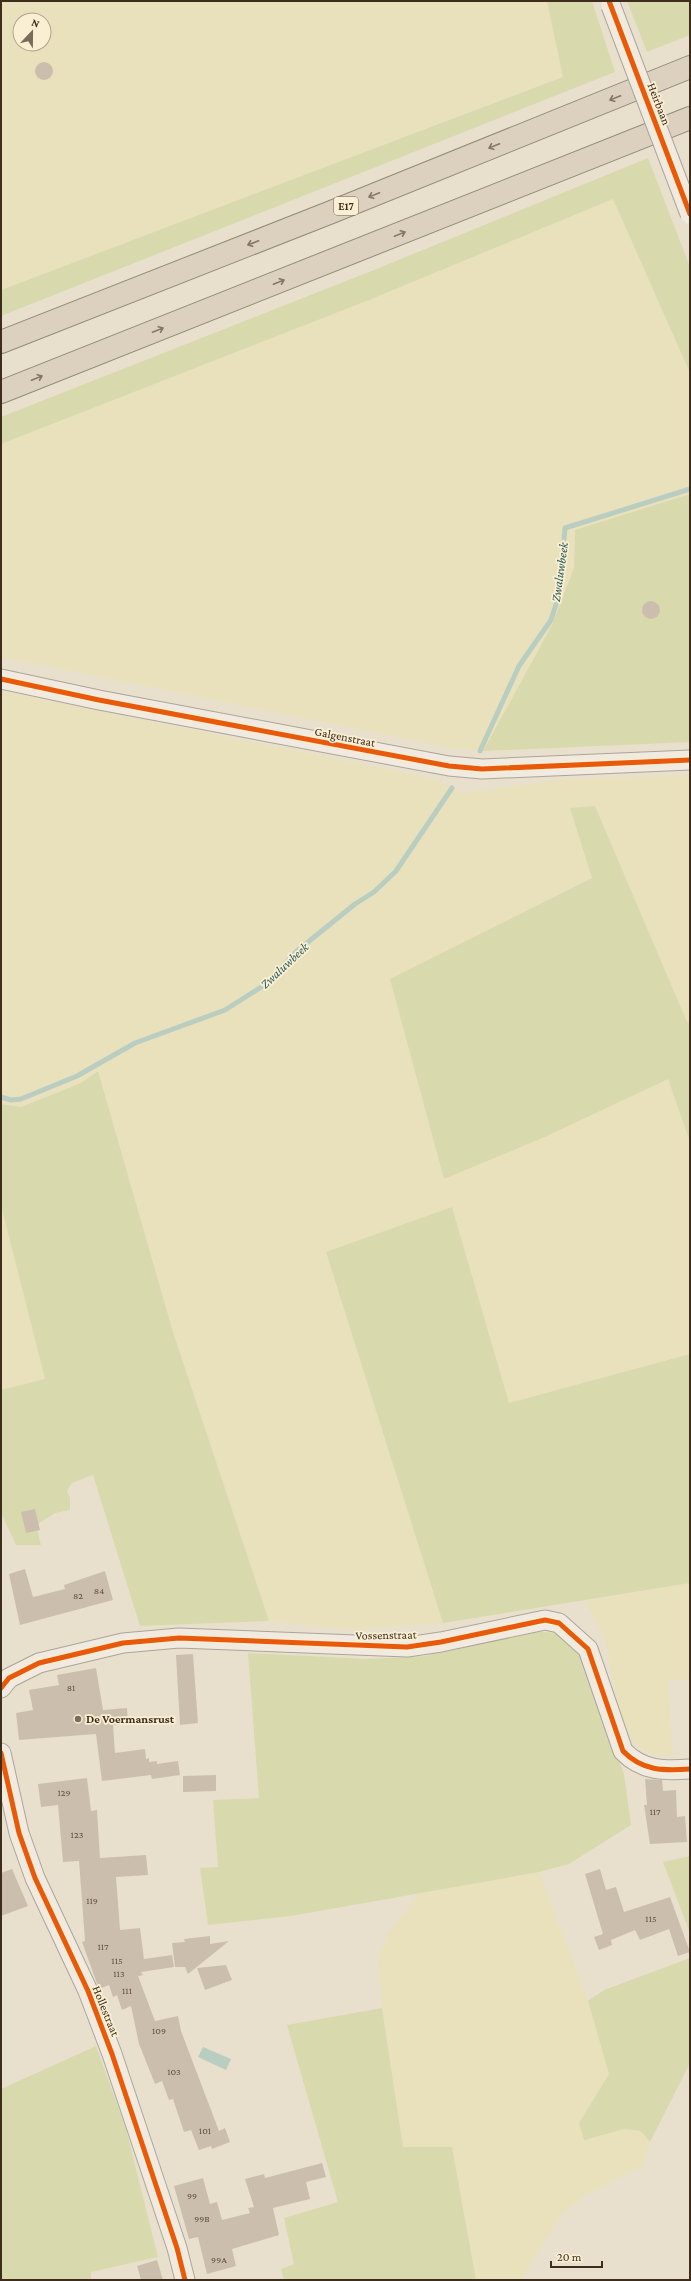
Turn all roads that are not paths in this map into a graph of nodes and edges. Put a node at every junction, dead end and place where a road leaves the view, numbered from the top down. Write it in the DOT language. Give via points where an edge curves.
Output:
graph roads {
  1 [pos="610,3"];
  2 [pos="690,67"];
  3 [pos="690,118"];
  4 [pos="690,214"];
  5 [pos="1,342"];
  6 [pos="1,392"];
  7 [pos="1,679"];
  8 [pos="690,760"];
  9 [pos="1,1688"];
  10 [pos="1,1753"];
  11 [pos="690,1769"];
  12 [pos="185,2280"];
  1 -- 4 [label="street, Heirbaan, bridge"];
  2 -- 5 [label="highway, E17, one-way"];
  6 -- 3 [label="highway, one-way"];
  7 -- 8 [label="street, Galgenstraat" via="449,766 482,769"];
  9 -- 11 [label="street, Vossenstraat" via="9,1678 39,1663 123,1643 179,1638 407,1647 545,1620 560,1623 588,1649 623,1751 631,1760 644,1767 669,1771"];
  10 -- 12 [label="street, Hollestraat" via="19,1833 35,1878 88,1991 112,2054 177,2248"];
}
